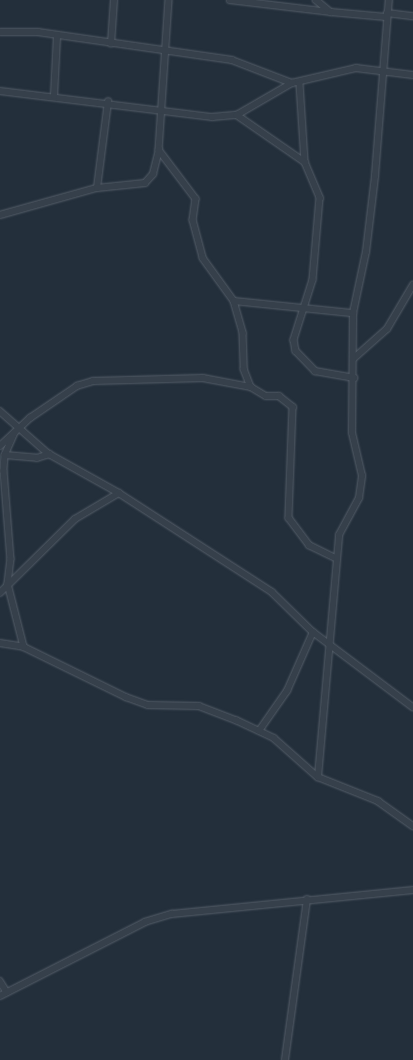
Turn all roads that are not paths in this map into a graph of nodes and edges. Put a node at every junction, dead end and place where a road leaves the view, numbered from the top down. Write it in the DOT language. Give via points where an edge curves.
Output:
graph roads {
  1 [pos="114,0"];
  2 [pos="170,0"];
  3 [pos="230,0"];
  4 [pos="316,0"];
  5 [pos="388,0"];
  6 [pos="331,12"];
  7 [pos="386,15"];
  8 [pos="413,16"];
  9 [pos="0,32"];
  10 [pos="57,36"];
  11 [pos="111,44"];
  12 [pos="162,51"];
  13 [pos="384,69"];
  14 [pos="413,74"];
  15 [pos="292,83"];
  16 [pos="300,84"];
  17 [pos="0,91"];
  18 [pos="54,96"];
  19 [pos="108,102"];
  20 [pos="160,109"];
  21 [pos="237,115"];
  22 [pos="159,150"];
  23 [pos="305,162"];
  24 [pos="97,188"];
  25 [pos="0,215"];
  26 [pos="413,285"];
  27 [pos="234,301"];
  28 [pos="303,309"];
  29 [pos="353,313"];
  30 [pos="353,359"];
  31 [pos="354,378"];
  32 [pos="251,387"];
  33 [pos="0,410"];
  34 [pos="18,430"];
  35 [pos="0,446"];
  36 [pos="49,454"];
  37 [pos="5,455"];
  38 [pos="118,493"];
  39 [pos="336,558"];
  40 [pos="8,584"];
  41 [pos="0,593"];
  42 [pos="313,632"];
  43 [pos="0,643"];
  44 [pos="328,644"];
  45 [pos="24,647"];
  46 [pos="413,707"];
  47 [pos="259,731"];
  48 [pos="318,777"];
  49 [pos="413,826"];
  50 [pos="413,890"];
  51 [pos="307,899"];
  52 [pos="0,981"];
  53 [pos="7,992"];
  54 [pos="0,996"];
  55 [pos="285,1060"];
  1 -- 11 [label="street"];
  2 -- 12 [label="street"];
  3 -- 6 [label="street"];
  4 -- 6 [label="street"];
  5 -- 7 [label="street"];
  6 -- 7 [label="street"];
  7 -- 8 [label="street"];
  7 -- 13 [label="street"];
  9 -- 10 [label="street"];
  10 -- 11 [label="street"];
  10 -- 18 [label="street"];
  11 -- 12 [label="street"];
  12 -- 15 [label="street" via="232,60"];
  12 -- 20 [label="street"];
  13 -- 14 [label="street"];
  13 -- 16 [label="street" via="356,68"];
  13 -- 29 [label="street" via="366,252"];
  15 -- 16 [label="street"];
  15 -- 21 [label="street"];
  16 -- 23 [label="street"];
  17 -- 18 [label="street"];
  18 -- 19 [label="street"];
  19 -- 20 [label="street"];
  19 -- 24 [label="street"];
  20 -- 21 [label="street" via="212,116"];
  20 -- 22 [label="street"];
  21 -- 23 [label="street"];
  22 -- 24 [label="street" via="153,174 145,184"];
  22 -- 27 [label="street" via="192,190 197,205 193,220 203,258"];
  23 -- 28 [label="street" via="320,198 313,280"];
  24 -- 25 [label="street"];
  26 -- 30 [label="street" via="387,329"];
  27 -- 28 [label="street"];
  27 -- 32 [label="street" via="244,333 244,369"];
  28 -- 29 [label="street"];
  28 -- 31 [label="street" via="294,340 303,361 325,375"];
  29 -- 30 [label="street"];
  30 -- 31 [label="street"];
  31 -- 39 [label="street" via="353,446 362,476 359,498 339,535"];
  32 -- 34 [label="street" via="203,378 93,381 77,386"];
  32 -- 39 [label="street" via="266,396 279,396 293,407 288,518 309,545"];
  33 -- 34 [label="street"];
  34 -- 35 [label="street"];
  34 -- 36 [label="street"];
  34 -- 37 [label="street"];
  36 -- 37 [label="street" via="37,458"];
  36 -- 38 [label="street"];
  37 -- 40 [label="street"];
  38 -- 40 [label="street" via="82,513"];
  38 -- 42 [label="street" via="272,592"];
  39 -- 44 [label="street"];
  40 -- 41 [label="street"];
  40 -- 45 [label="street"];
  42 -- 44 [label="street"];
  42 -- 47 [label="street" via="294,678"];
  43 -- 45 [label="street"];
  44 -- 46 [label="street"];
  44 -- 48 [label="street"];
  45 -- 47 [label="street" via="148,705 199,706"];
  47 -- 48 [label="street"];
  48 -- 49 [label="street" via="384,804"];
  50 -- 51 [label="street"];
  51 -- 53 [label="street" via="207,909 145,922"];
  51 -- 55 [label="street"];
  52 -- 53 [label="street"];
  53 -- 54 [label="street"];
}
